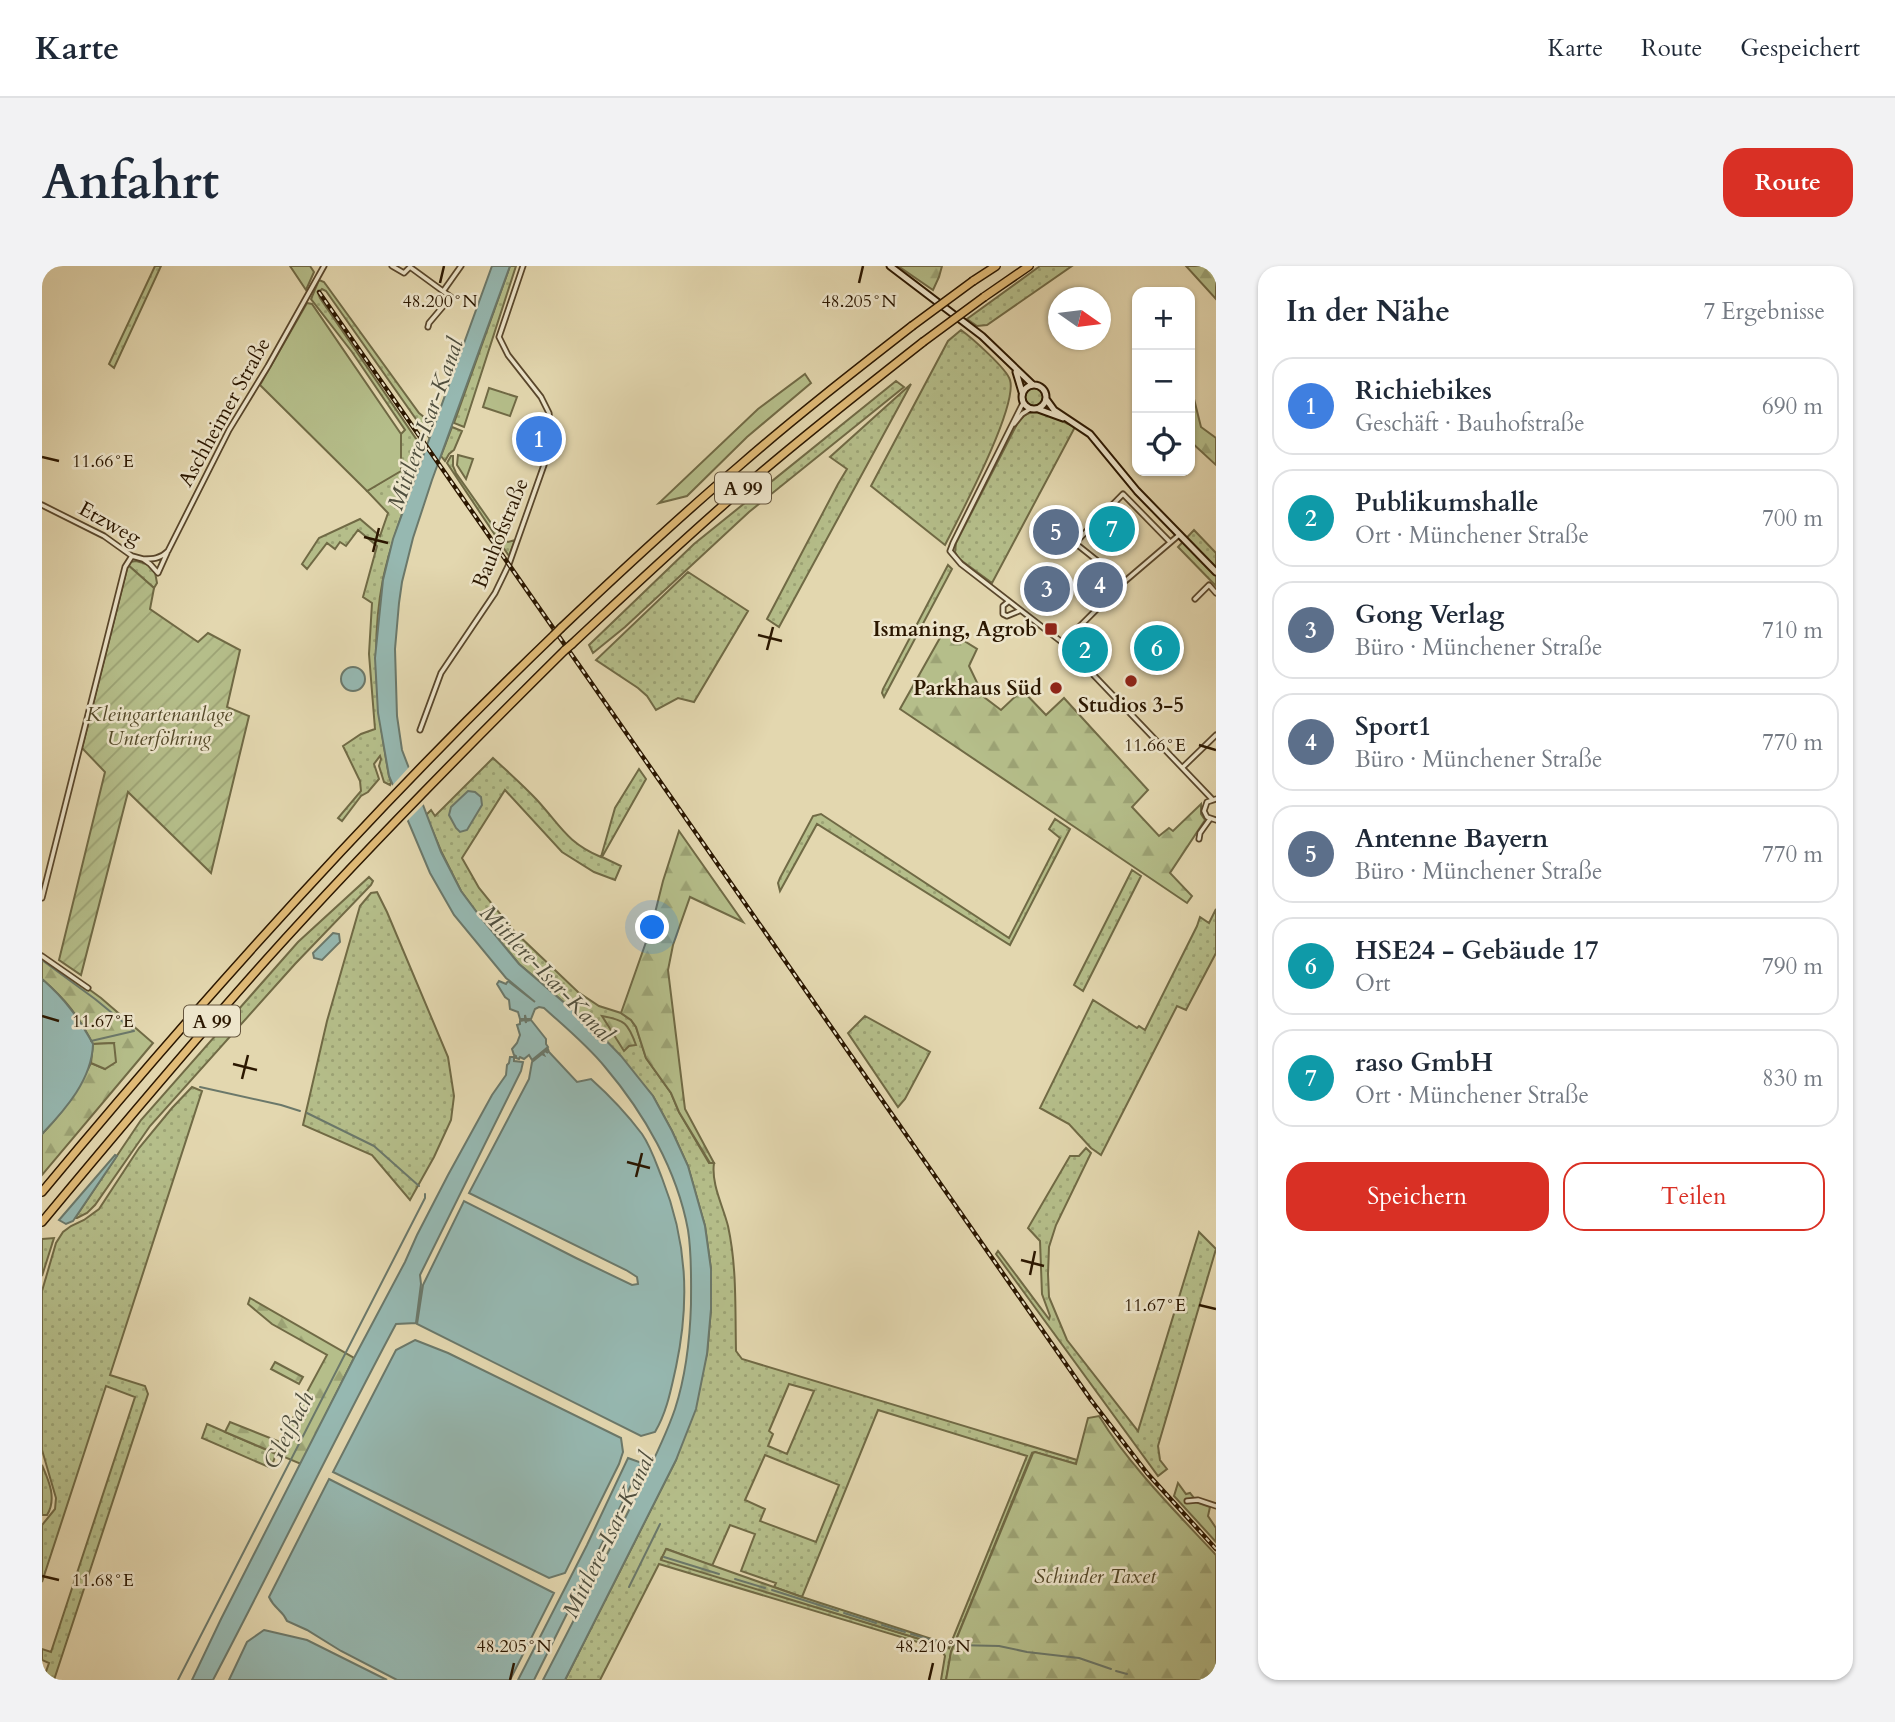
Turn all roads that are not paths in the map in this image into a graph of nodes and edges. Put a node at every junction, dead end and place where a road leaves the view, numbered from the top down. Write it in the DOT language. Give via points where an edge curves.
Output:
graph roads {
  1 [pos="324,266"];
  2 [pos="392,266"];
  3 [pos="461,266"];
  4 [pos="523,266"];
  5 [pos="890,266"];
  6 [pos="996,266"];
  7 [pos="1029,266"];
  8 [pos="444,290"];
  9 [pos="428,327"];
  10 [pos="1015,369"];
  11 [pos="1032,384"];
  12 [pos="1022,392"];
  13 [pos="1046,399"];
  14 [pos="1023,403"];
  15 [pos="1030,409"];
  16 [pos="1038,409"];
  17 [pos="1069,420"];
  18 [pos="1011,428"];
  19 [pos="42,505"];
  20 [pos="1179,535"];
  21 [pos="1170,542"];
  22 [pos="168,551"];
  23 [pos="132,556"];
  24 [pos="143,559"];
  25 [pos="1216,572"];
  26 [pos="158,573"];
  27 [pos="1124,582"];
  28 [pos="1216,593"];
  29 [pos="1195,599"];
  30 [pos="1008,601"];
  31 [pos="1020,611"];
  32 [pos="1063,643"];
  33 [pos="420,730"];
  34 [pos="1216,735"];
  35 [pos="1183,767"];
  36 [pos="1214,799"];
  37 [pos="1210,819"];
  38 [pos="1216,820"];
  39 [pos="1199,839"];
  40 [pos="42,898"];
  41 [pos="42,956"];
  42 [pos="88,988"];
  43 [pos="42,1192"];
  44 [pos="42,1222"];
  45 [pos="1187,1501"];
  46 [pos="1216,1506"];
  1 -- 22 [label="street, Aschheimer Straße" via="229,430"];
  2 -- 8 [label="street" via="404,274 410,267"];
  3 -- 8 [label="street"];
  4 -- 33 [label="street, Bauhofstraße" via="499,337 549,413 551,432 544,465 510,561 495,593 441,673"];
  5 -- 10 [label="main road" via="982,336"];
  6 -- 43 [label="highway, A 99, bridge" via="814,403 561,628 304,889"];
  7 -- 44 [label="highway, A 99, bridge" via="825,419 565,650 267,958"];
  8 -- 9 [label="street" via="452,297"];
  10 -- 11 [label="main road"];
  10 -- 12 [label="main road"];
  11 -- 12 [label="main road"];
  11 -- 13 [label="main road" via="1043,388"];
  12 -- 14 [label="main road"];
  13 -- 16 [label="main road"];
  13 -- 17 [label="main road"];
  14 -- 15 [label="main road"];
  14 -- 18 [label="street"];
  15 -- 16 [label="main road"];
  15 -- 18 [label="street"];
  16 -- 17 [label="main road"];
  17 -- 20 [label="main road" via="1090,434"];
  18 -- 30 [label="street" via="950,551"];
  19 -- 23 [label="street, Etzweg" via="104,536"];
  20 -- 21 [label="street"];
  20 -- 25 [label="main road"];
  21 -- 27 [label="street"];
  21 -- 27 [label="street" via="1123,494 1075,543"];
  22 -- 24 [label="street" via="157,559"];
  22 -- 26 [label="street, Aschheimer Straße"];
  23 -- 24 [label="street, Etzweg"];
  23 -- 40 [label="street" via="125,567"];
  24 -- 26 [label="street, Etzweg"];
  27 -- 32 [label="street"];
  28 -- 29 [label="street" via="1209,585"];
  30 -- 31 [label="street"];
  30 -- 31 [label="street" via="1003,614"];
  31 -- 32 [label="street"];
  32 -- 35 [label="street"];
  34 -- 35 [label="street"];
  35 -- 36 [label="street"];
  36 -- 37 [label="street" via="1205,806"];
  37 -- 38 [label="street"];
  37 -- 39 [label="street"];
  41 -- 42 [label="street"];
  45 -- 46 [label="street"];
}
